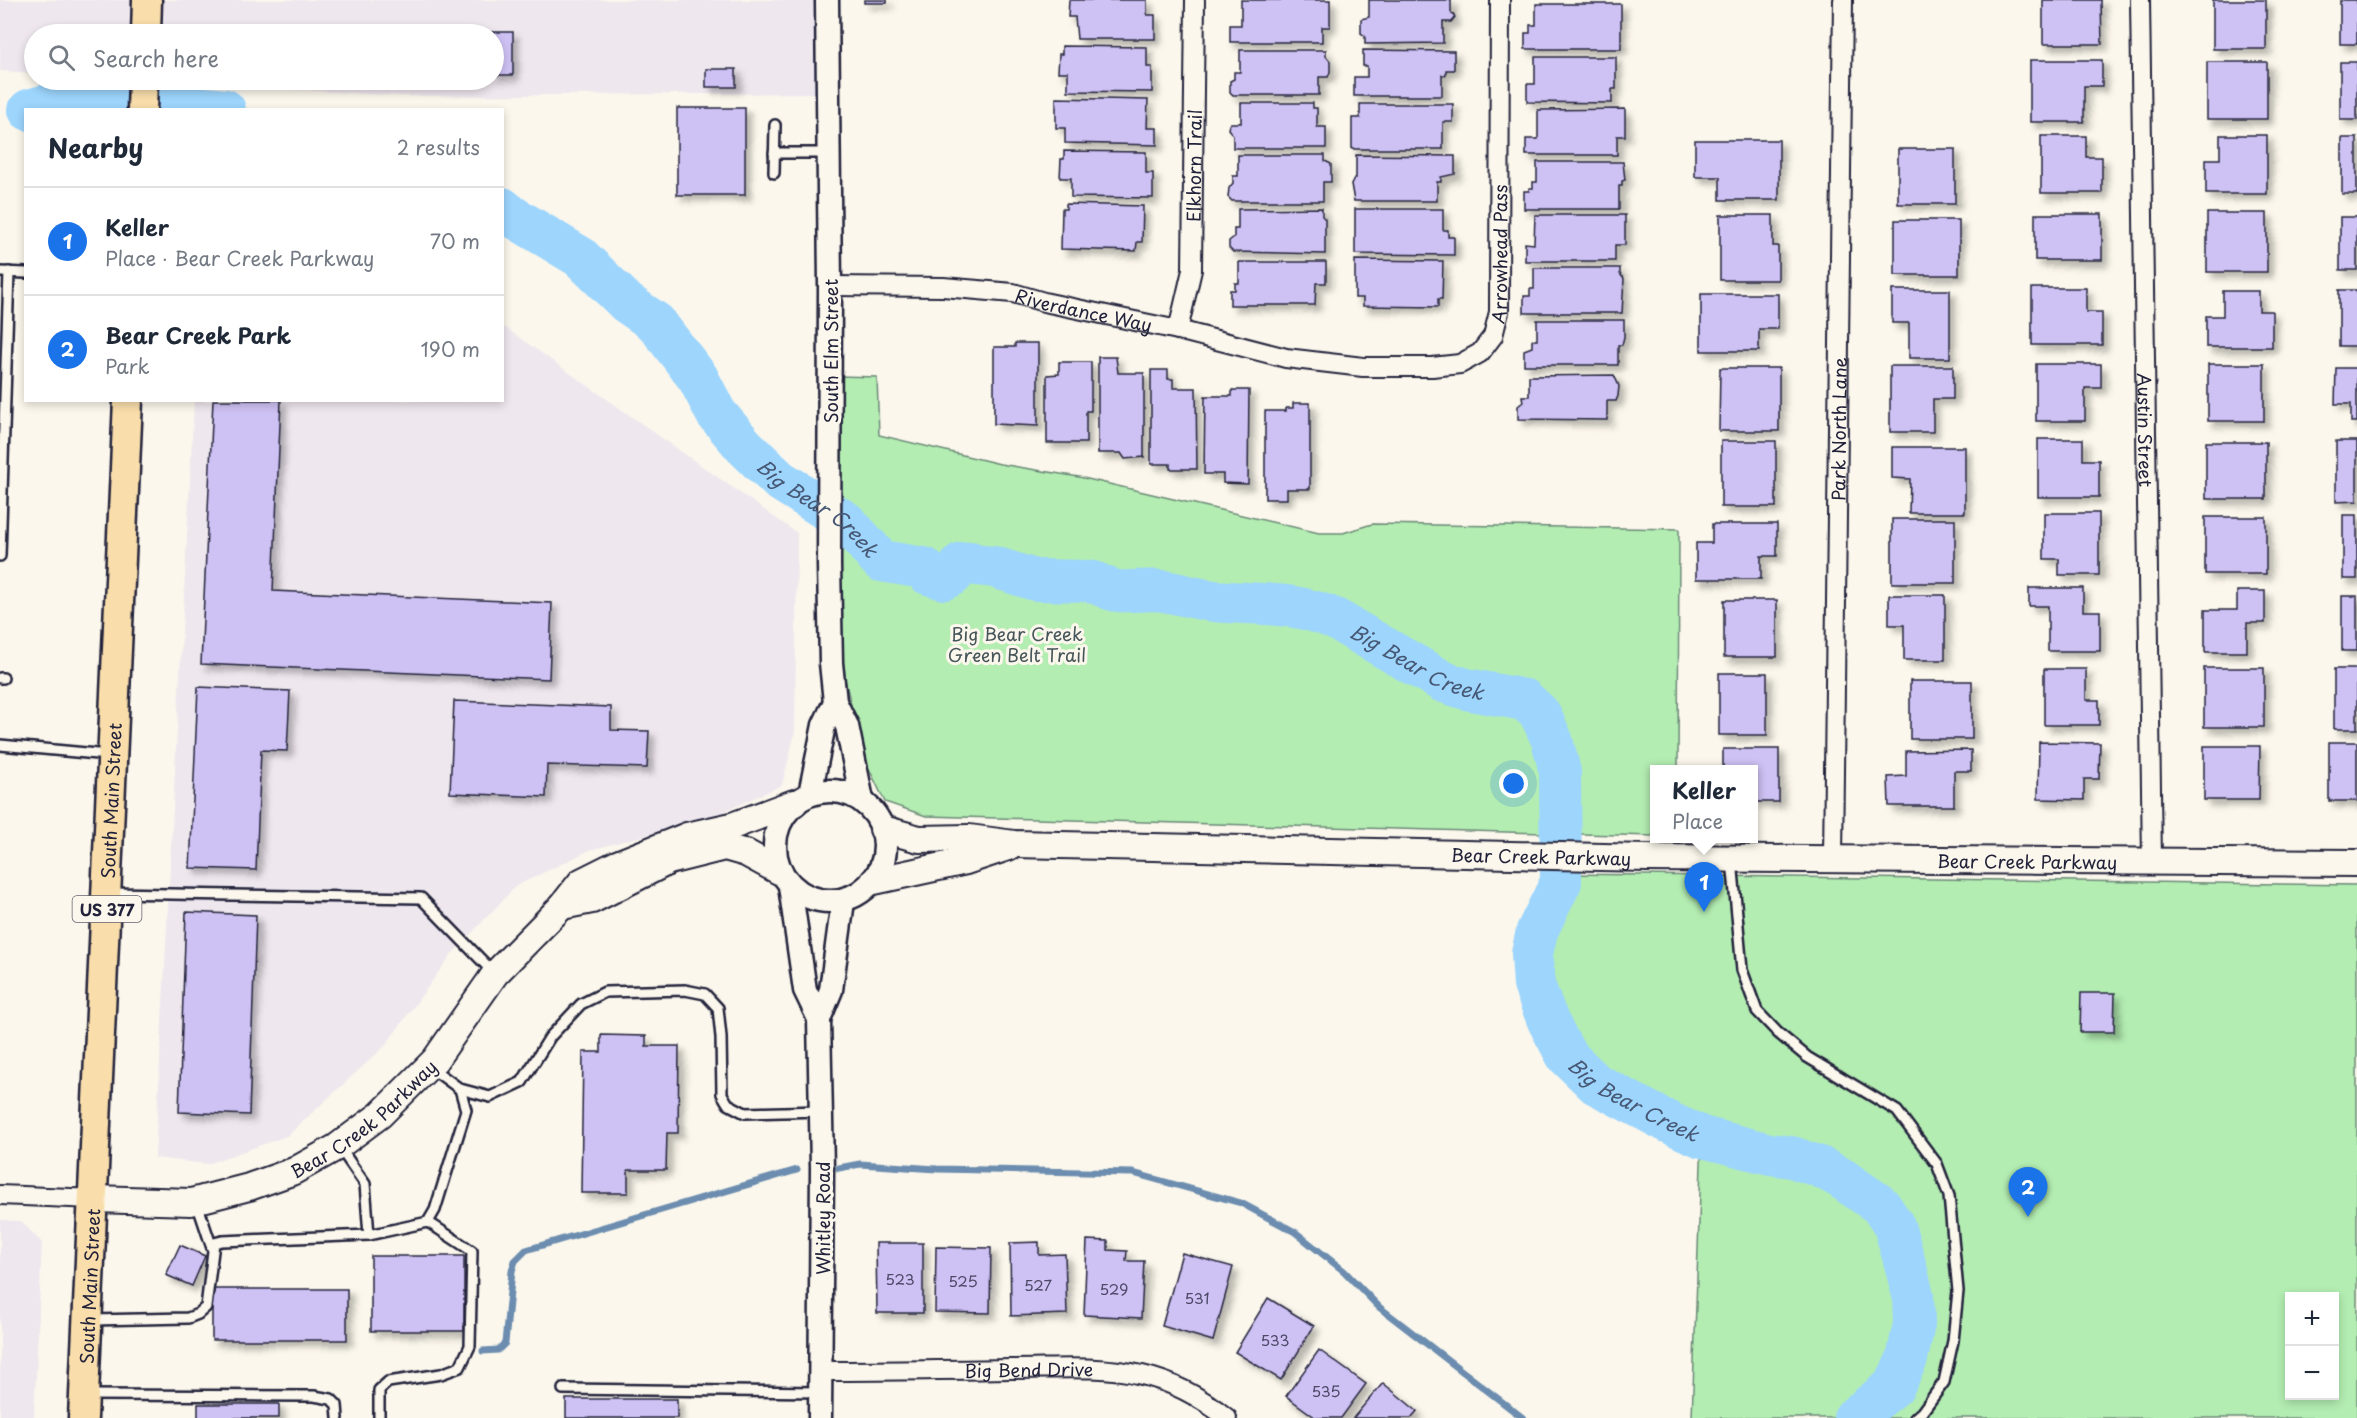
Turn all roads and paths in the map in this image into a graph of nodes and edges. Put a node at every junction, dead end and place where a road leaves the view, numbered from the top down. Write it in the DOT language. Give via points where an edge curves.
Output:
graph roads {
  1 [pos="827,0"];
  2 [pos="1196,0"];
  3 [pos="1500,0"];
  4 [pos="1843,0"];
  5 [pos="2140,0"];
  6 [pos="143,90"];
  7 [pos="142,108"];
  8 [pos="775,125"];
  9 [pos="774,153"];
  10 [pos="829,153"];
  11 [pos="774,173"];
  12 [pos="5,272"];
  13 [pos="24,273"];
  14 [pos="830,286"];
  15 [pos="1178,330"];
  16 [pos="1334,365"];
  17 [pos="128,402"];
  18 [pos="0,556"];
  19 [pos="835,702"];
  20 [pos="0,745"];
  21 [pos="113,756"];
  22 [pos="802,799"];
  23 [pos="862,800"];
  24 [pos="883,829"];
  25 [pos="1014,844"];
  26 [pos="1732,858"];
  27 [pos="1833,858"];
  28 [pos="2152,861"];
  29 [pos="2357,863"];
  30 [pos="785,878"];
  31 [pos="874,881"];
  32 [pos="107,893"];
  33 [pos="843,901"];
  34 [pos="562,906"];
  35 [pos="495,974"];
  36 [pos="819,1019"];
  37 [pos="428,1066"];
  38 [pos="460,1089"];
  39 [pos="821,1111"];
  40 [pos="339,1146"];
  41 [pos="0,1195"];
  42 [pos="94,1199"];
  43 [pos="196,1201"];
  44 [pos="428,1222"];
  45 [pos="369,1235"];
  46 [pos="212,1248"];
  47 [pos="88,1320"];
  48 [pos="820,1381"];
  49 [pos="563,1389"];
  50 [pos="84,1406"];
  51 [pos="338,1418"];
  52 [pos="379,1418"];
  53 [pos="820,1418"];
  54 [pos="1227,1418"];
  55 [pos="1915,1418"];
  1 -- 10 [label="street, South Elm Street"];
  2 -- 15 [label="street, Elkhorn Trail" via="1192,270"];
  3 -- 16 [label="street, Arrowhead Pass" via="1499,312 1493,336 1480,353 1460,364 1397,368"];
  4 -- 27 [label="street, Park North Lane"];
  5 -- 28 [label="street, Austin Street"];
  6 -- 7 [label="main road"];
  8 -- 9 [label="lane"];
  9 -- 10 [label="lane"];
  9 -- 11 [label="lane"];
  10 -- 14 [label="street, South Elm Street"];
  12 -- 13 [label="lane"];
  12 -- 18 [label="lane"];
  14 -- 15 [label="street, Riverdance Way" via="1001,291"];
  14 -- 19 [label="street, South Elm Street" via="829,565"];
  15 -- 16 [label="street, Riverdance Way" via="1286,358"];
  17 -- 21 [label="main road, South Main Street / US 377"];
  19 -- 22 [label="street, South Elm Street" via="824,725"];
  19 -- 23 [label="street, South Elm Street" via="847,726"];
  20 -- 21 [label="lane"];
  21 -- 32 [label="main road, South Main Street / US 377"];
  22 -- 23 [label="street" via="827,791"];
  22 -- 30 [label="street" via="782,817 775,834 774,853"];
  22 -- 34 [label="main road, Bear Creek Parkway" via="732,826 687,836 617,864 581,882"];
  23 -- 24 [label="street"];
  24 -- 25 [label="main road, Bear Creek Parkway" via="919,839 969,838"];
  24 -- 31 [label="street" via="886,847"];
  25 -- 26 [label="main road, Bear Creek Parkway"];
  25 -- 31 [label="main road, Bear Creek Parkway" via="966,861"];
  26 -- 27 [label="main road, Bear Creek Parkway"];
  26 -- 55 [label="lane" via="1742,970 1757,1011 1807,1057 1897,1111 1937,1164 1949,1196 1958,1291 1953,1341 1944,1382"];
  27 -- 28 [label="main road, Bear Creek Parkway"];
  28 -- 29 [label="main road, Bear Creek Parkway"];
  30 -- 33 [label="street" via="806,897 824,902"];
  30 -- 34 [label="main road" via="746,853 725,847 669,861 592,900"];
  30 -- 36 [label="street, Whitley Road" via="805,990"];
  31 -- 33 [label="street"];
  32 -- 35 [label="lane" via="421,898"];
  32 -- 42 [label="main road, South Main Street / US 377"];
  33 -- 36 [label="street, Whitley Road" via="831,990"];
  34 -- 35 [label="main road, Bear Creek Parkway"];
  35 -- 37 [label="main road, Bear Creek Parkway"];
  36 -- 39 [label="street, Whitley Road"];
  37 -- 38 [label="lane"];
  37 -- 40 [label="main road, Bear Creek Parkway" via="380,1115"];
  38 -- 39 [label="lane" via="490,1097 522,1082 550,1037 581,1004 605,992 685,990 705,994 718,1008 722,1094 728,1104 745,1113"];
  38 -- 44 [label="lane" via="466,1110"];
  39 -- 48 [label="street, Whitley Road"];
  40 -- 43 [label="main road, Bear Creek Parkway" via="294,1171"];
  40 -- 45 [label="lane" via="365,1184"];
  41 -- 42 [label="street"];
  42 -- 43 [label="main road, Bear Creek Parkway"];
  42 -- 47 [label="main road, South Main Street / US 377"];
  43 -- 46 [label="lane"];
  44 -- 45 [label="lane"];
  44 -- 52 [label="lane" via="472,1251 470,1346 460,1367 388,1382 379,1390"];
  45 -- 46 [label="lane" via="222,1241"];
  46 -- 47 [label="lane" via="206,1307 198,1314"];
  47 -- 50 [label="main road, South Main Street / US 377"];
  48 -- 49 [label="lane"];
  48 -- 53 [label="street, Whitley Road"];
  48 -- 54 [label="street, Big Bend Drive" via="1117,1370 1168,1383"];
  50 -- 51 [label="lane" via="314,1396 331,1399 337,1405"];
}
